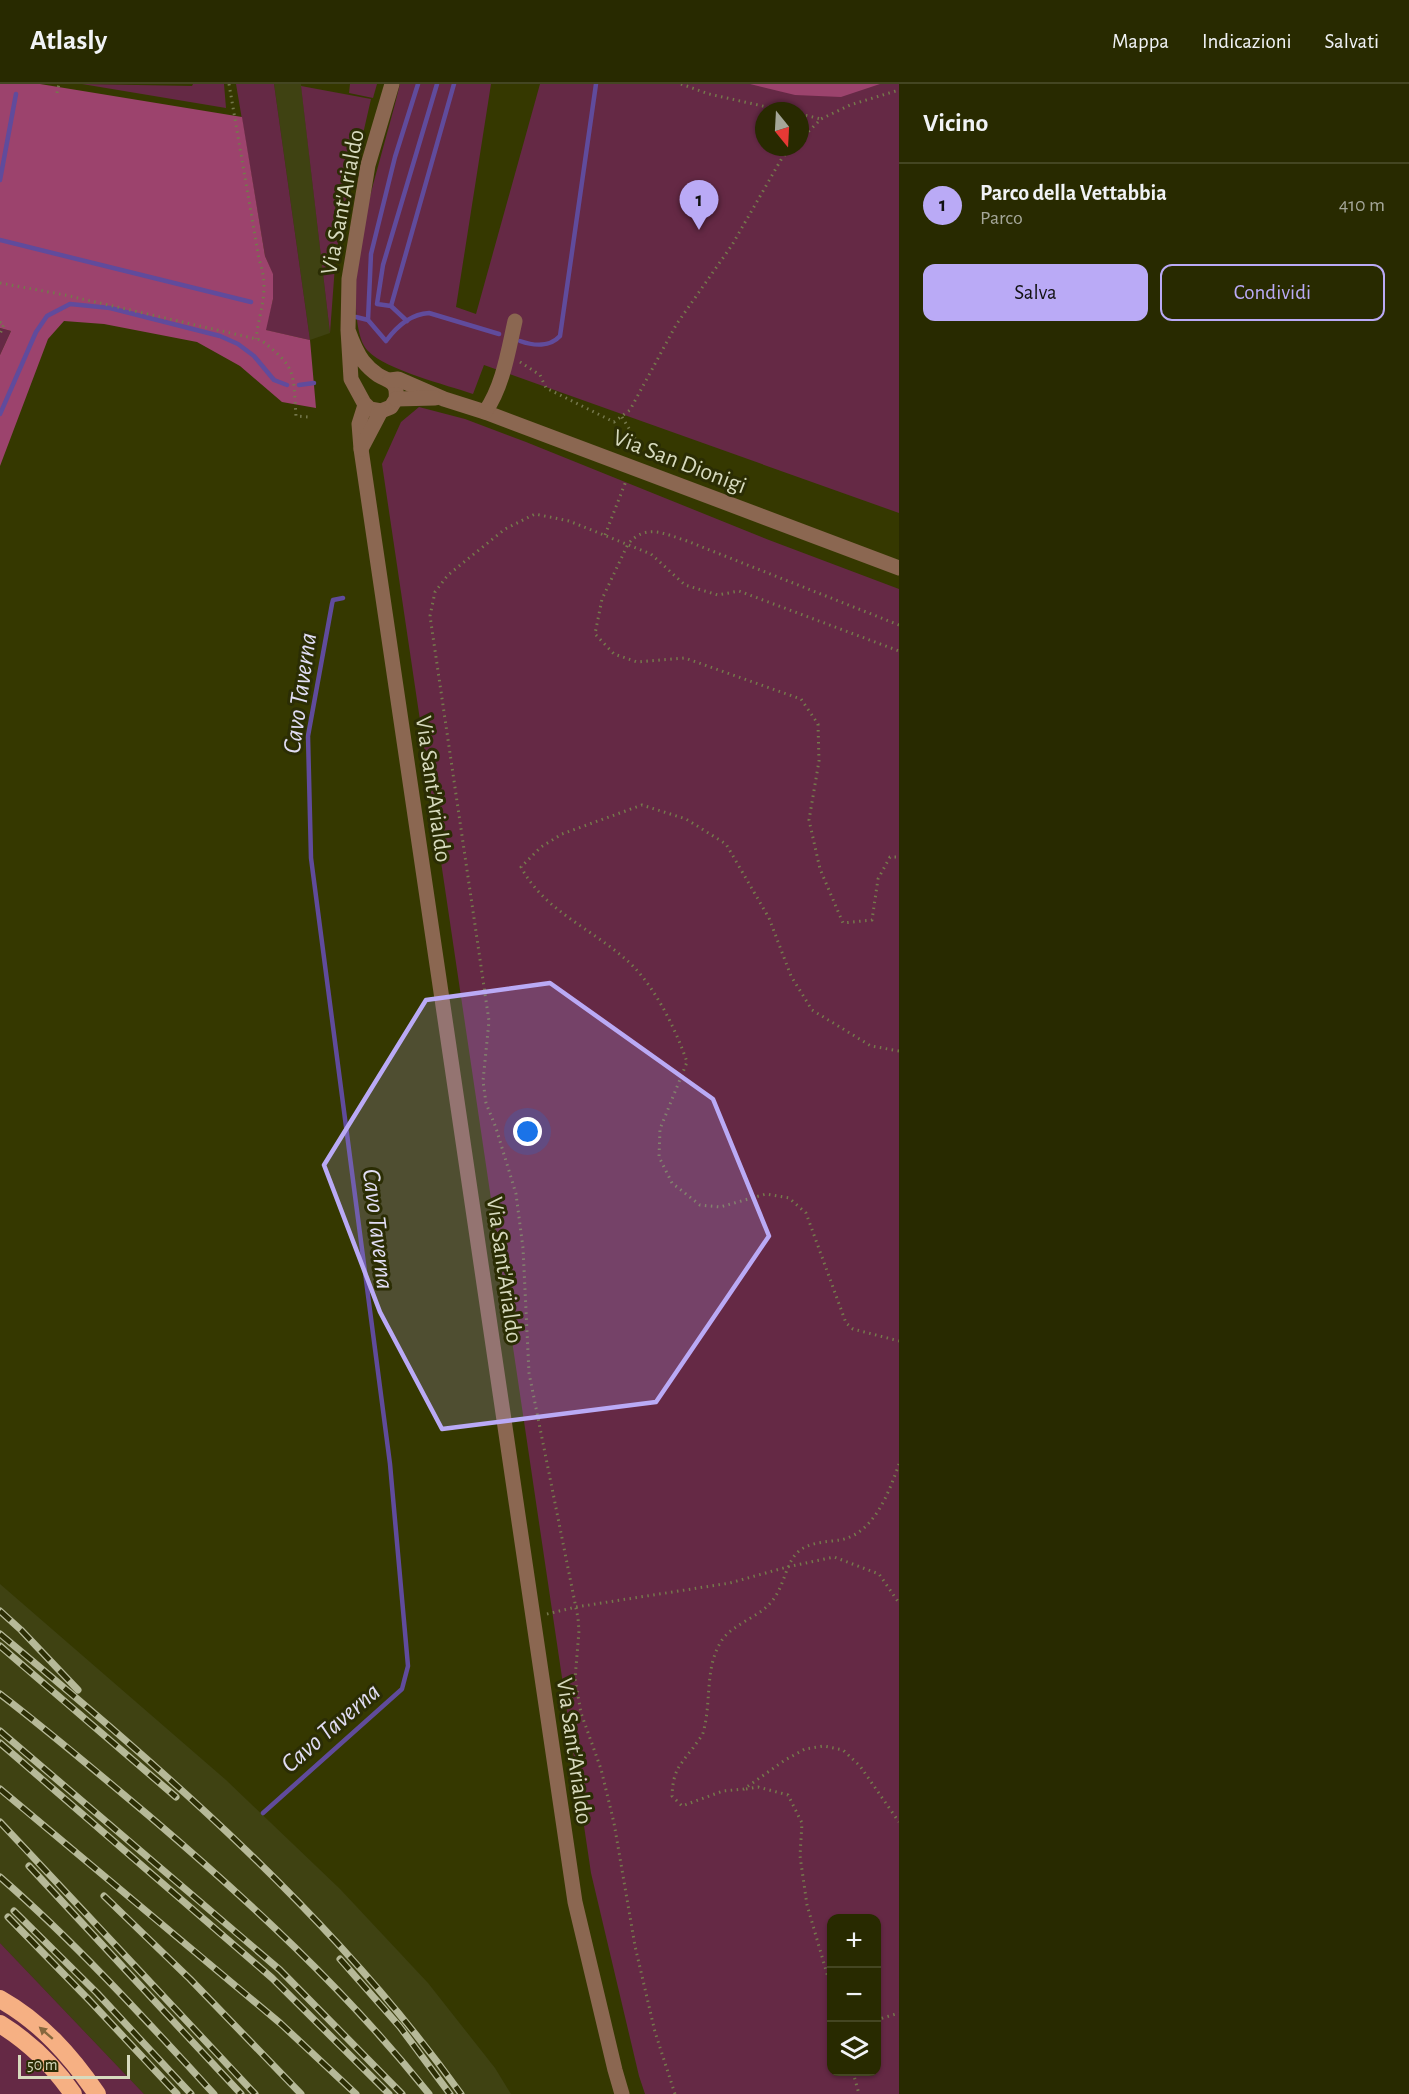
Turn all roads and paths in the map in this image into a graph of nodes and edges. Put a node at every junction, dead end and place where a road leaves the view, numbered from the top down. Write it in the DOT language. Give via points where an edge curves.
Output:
graph roads {
  1 [pos="59,84"];
  2 [pos="230,84"];
  3 [pos="392,84"];
  4 [pos="681,84"];
  5 [pos="899,90"];
  6 [pos="57,93"];
  7 [pos="755,104"];
  8 [pos="809,116"];
  9 [pos="821,119"];
  10 [pos="809,131"];
  11 [pos="784,156"];
  12 [pos="0,283"];
  13 [pos="515,321"];
  14 [pos="0,322"];
  15 [pos="348,330"];
  16 [pos="0,334"];
  17 [pos="256,339"];
  18 [pos="507,360"];
  19 [pos="385,378"];
  20 [pos="396,399"];
  21 [pos="444,399"];
  22 [pos="364,402"];
  23 [pos="381,411"];
  24 [pos="484,412"];
  25 [pos="308,417"];
  26 [pos="622,417"];
  27 [pos="361,449"];
  28 [pos="636,458"];
  29 [pos="628,478"];
  30 [pos="605,535"];
  31 [pos="628,544"];
  32 [pos="899,568"];
  33 [pos="899,625"];
  34 [pos="899,651"];
  35 [pos="899,857"];
  36 [pos="899,1051"];
  37 [pos="899,1341"];
  38 [pos="899,1464"];
  39 [pos="788,1567"];
  40 [pos="899,1603"];
  41 [pos="576,1607"];
  42 [pos="533,1617"];
  43 [pos="744,1789"];
  44 [pos="899,1822"];
  45 [pos="827,1977"];
  46 [pos="0,1999"];
  47 [pos="899,2013"];
  48 [pos="881,2018"];
  49 [pos="0,2024"];
  50 [pos="854,2076"];
  51 [pos="73,2094"];
  52 [pos="97,2094"];
  53 [pos="622,2094"];
  54 [pos="675,2094"];
  55 [pos="859,2094"];
  1 -- 6 [label="path"];
  2 -- 17 [label="path" via="265,276"];
  3 -- 15 [label="street, Via Sant'Arialdo" via="368,165 349,279"];
  4 -- 7 [label="path"];
  5 -- 9 [label="path" via="850,105"];
  8 -- 9 [label="path"];
  9 -- 10 [label="path"];
  11 -- 26 [label="path" via="732,245 676,325 630,410"];
  12 -- 17 [label="path"];
  13 -- 18 [label="street"];
  14 -- 16 [label="path" via="4,324"];
  15 -- 19 [label="street, Via Sant'Arialdo" via="361,358"];
  15 -- 22 [label="street, Via Sant'Arialdo" via="351,379"];
  17 -- 25 [label="path" via="282,357 293,373 296,416"];
  18 -- 24 [label="street" via="494,398"];
  18 -- 26 [label="path" via="522,362 540,375 546,388 614,422"];
  19 -- 20 [label="street, Via Sant'Arialdo" via="395,387"];
  19 -- 21 [label="street, Via San Dionigi" via="398,379"];
  19 -- 22 [label="street, Via Sant'Arialdo" via="373,377 366,382 362,388"];
  20 -- 21 [label="street, Via San Dionigi"];
  20 -- 23 [label="street" via="391,407"];
  21 -- 24 [label="street, Via San Dionigi"];
  22 -- 23 [label="street" via="370,409"];
  22 -- 27 [label="street, Via Sant'Arialdo" via="359,424"];
  23 -- 27 [label="street"];
  24 -- 32 [label="street, Via San Dionigi"];
  26 -- 28 [label="path" via="636,440"];
  27 -- 42 [label="street, Via Sant'Arialdo"];
  29 -- 30 [label="path"];
  30 -- 31 [label="path"];
  30 -- 41 [label="path" via="569,521 535,514 505,529 448,575 435,592 430,616 489,1022 483,1081 486,1103 516,1194 530,1373"];
  31 -- 33 [label="path" via="654,530"];
  31 -- 34 [label="path" via="651,554 685,585 718,595 739,591"];
  31 -- 35 [label="path" via="602,599 595,633 614,654 637,662 685,658 801,699 818,724 819,761 808,820 820,869 843,923 872,920 878,879 890,857"];
  36 -- 37 [label="path" via="871,1046 812,1010 791,976 769,918 726,844 686,819 642,805 562,834 541,847 521,867 530,884 570,920 624,957 650,988 676,1030 687,1062 660,1129 659,1157 672,1183 700,1205 720,1207 766,1194 789,1198 806,1213 846,1323 853,1329"];
  38 -- 39 [label="path" via="888,1495 870,1521 844,1539 804,1547"];
  39 -- 40 [label="path" via="834,1557 879,1574"];
  39 -- 41 [label="path" via="730,1583"];
  39 -- 43 [label="path" via="783,1585 771,1603 723,1639 710,1667 711,1690 703,1735 679,1766 673,1778 672,1796 682,1806 723,1791"];
  41 -- 42 [label="path"];
  41 -- 54 [label="path" via="579,1631 575,1679 581,1713 601,1769 635,1946"];
  42 -- 53 [label="street, Via Sant'Arialdo" via="575,1902"];
  43 -- 44 [label="path" via="806,1749 824,1746 843,1750 860,1766"];
  43 -- 45 [label="path" via="758,1786 788,1795 802,1823 800,1856 807,1905"];
  52 -- 46 [label="highway, one-way" via="55,2040"];
  47 -- 48 [label="path"];
  49 -- 51 [label="highway" via="31,2046"];
  50 -- 55 [label="path"];
}
